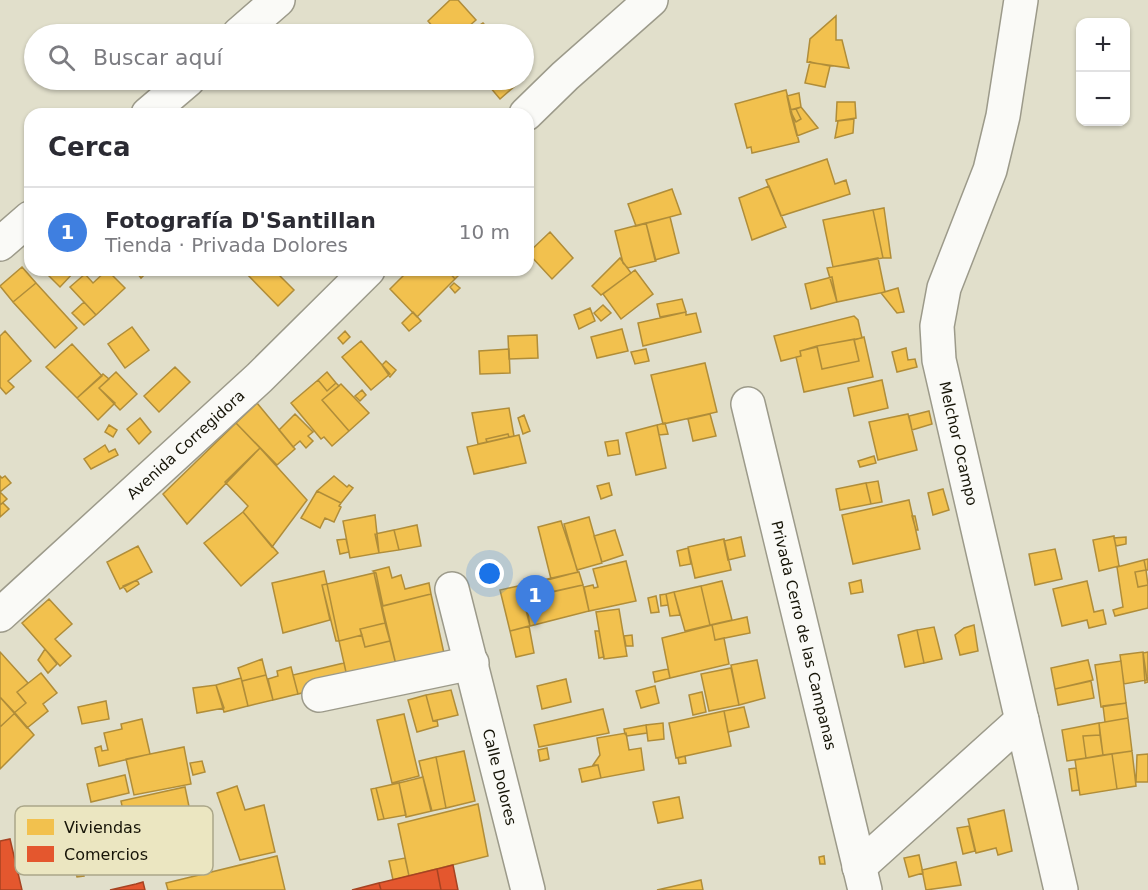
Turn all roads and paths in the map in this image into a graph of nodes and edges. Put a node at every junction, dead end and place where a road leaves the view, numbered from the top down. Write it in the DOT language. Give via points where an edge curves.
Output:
graph roads {
  1 [pos="278,0"];
  2 [pos="651,0"];
  3 [pos="1021,0"];
  4 [pos="250,24"];
  5 [pos="176,90"];
  6 [pos="155,108"];
  7 [pos="532,108"];
  8 [pos="24,223"];
  9 [pos="0,244"];
  10 [pos="362,276"];
  11 [pos="748,404"];
  12 [pos="452,589"];
  13 [pos="0,615"];
  14 [pos="472,663"];
  15 [pos="319,695"];
  16 [pos="1022,720"];
  17 [pos="862,879"];
  18 [pos="528,890"];
  19 [pos="1061,890"];
  1 -- 4 [label="street"];
  2 -- 7 [label="street"];
  3 -- 16 [label="street, Melchor Ocampo" via="1003,116 990,170 944,288 937,326 939,360"];
  5 -- 6 [label="street"];
  8 -- 9 [label="street"];
  10 -- 13 [label="street, Avenida Corregidora" via="259,378"];
  11 -- 17 [label="street, Privada Cerro de las Campanas"];
  12 -- 14 [label="street, Calle Dolores"];
  14 -- 15 [label="street"];
  14 -- 18 [label="street, Calle Dolores"];
  16 -- 17 [label="street"];
  16 -- 19 [label="street, Melchor Ocampo"];
}
